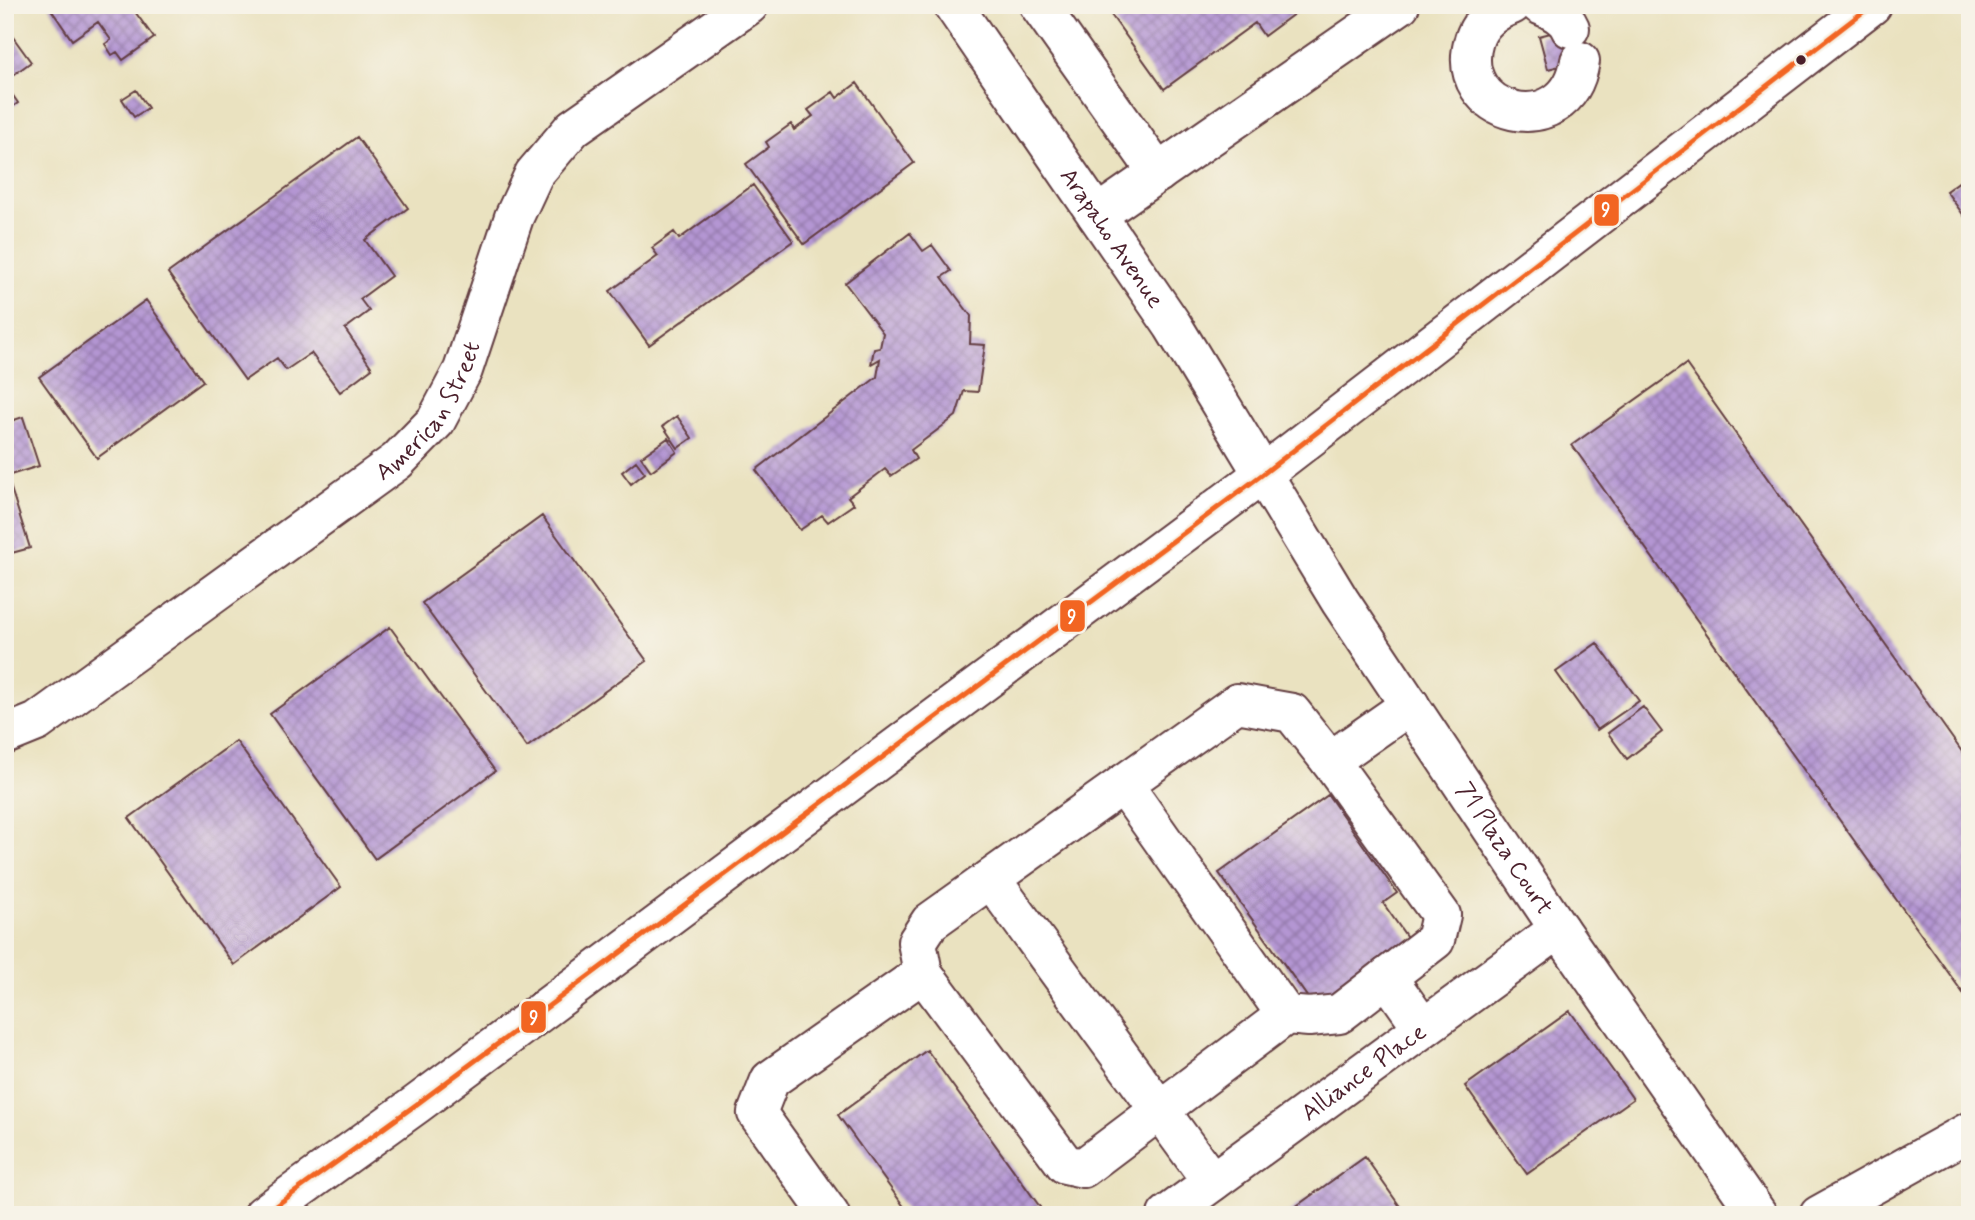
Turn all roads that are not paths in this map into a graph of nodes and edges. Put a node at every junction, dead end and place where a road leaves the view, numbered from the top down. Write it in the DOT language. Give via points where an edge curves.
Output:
graph roads {
  1 [pos="749,5"];
  2 [pos="953,5"];
  3 [pos="1039,5"];
  4 [pos="1401,5"];
  5 [pos="1540,5"];
  6 [pos="1872,5"];
  7 [pos="1502,7"];
  8 [pos="1158,173"];
  9 [pos="1097,215"];
  10 [pos="1263,474"];
  11 [pos="1410,705"];
  12 [pos="5,735"];
  13 [pos="1330,761"];
  14 [pos="1123,784"];
  15 [pos="990,879"];
  16 [pos="1559,929"];
  17 [pos="923,973"];
  18 [pos="1387,977"];
  19 [pos="1286,1015"];
  20 [pos="1423,1028"];
  21 [pos="1159,1111"];
  22 [pos="1970,1131"];
  23 [pos="1212,1182"];
  24 [pos="263,1215"];
  25 [pos="830,1215"];
  26 [pos="1167,1215"];
  27 [pos="1758,1215"];
  28 [pos="1819,1215"];
  1 -- 12 [label="main road, American Street" via="573,128 534,174 514,217 463,370 436,421 397,461 37,722"];
  2 -- 9 [label="main road, Arapaho Avenue"];
  3 -- 8 [label="main road"];
  4 -- 8 [label="main road"];
  5 -- 7 [label="main road" via="1568,23 1575,44 1577,78 1568,94 1535,113 1502,108 1482,91 1471,68 1476,35 1485,20"];
  6 -- 10 [label="main road"];
  8 -- 9 [label="main road"];
  9 -- 10 [label="main road, Arapaho Avenue" via="1173,327"];
  10 -- 11 [label="main road, 71 Plaza Court"];
  10 -- 24 [label="main road"];
  11 -- 13 [label="main road"];
  11 -- 16 [label="main road, 71 Plaza Court"];
  13 -- 14 [label="main road" via="1292,713 1237,703"];
  13 -- 18 [label="main road" via="1441,915 1435,940"];
  14 -- 15 [label="main road"];
  14 -- 19 [label="main road"];
  15 -- 17 [label="main road" via="930,922 917,942"];
  15 -- 21 [label="main road"];
  16 -- 20 [label="main road, Alliance Place"];
  16 -- 27 [label="main road, 71 Plaza Court"];
  17 -- 21 [label="main road" via="1065,1164 1083,1168"];
  17 -- 25 [label="main road" via="770,1080 757,1112"];
  18 -- 19 [label="main road" via="1339,1014"];
  18 -- 20 [label="main road"];
  19 -- 21 [label="main road"];
  20 -- 23 [label="main road, Alliance Place"];
  21 -- 23 [label="main road"];
  22 -- 28 [label="main road"];
  23 -- 26 [label="main road, Alliance Place"];
}
